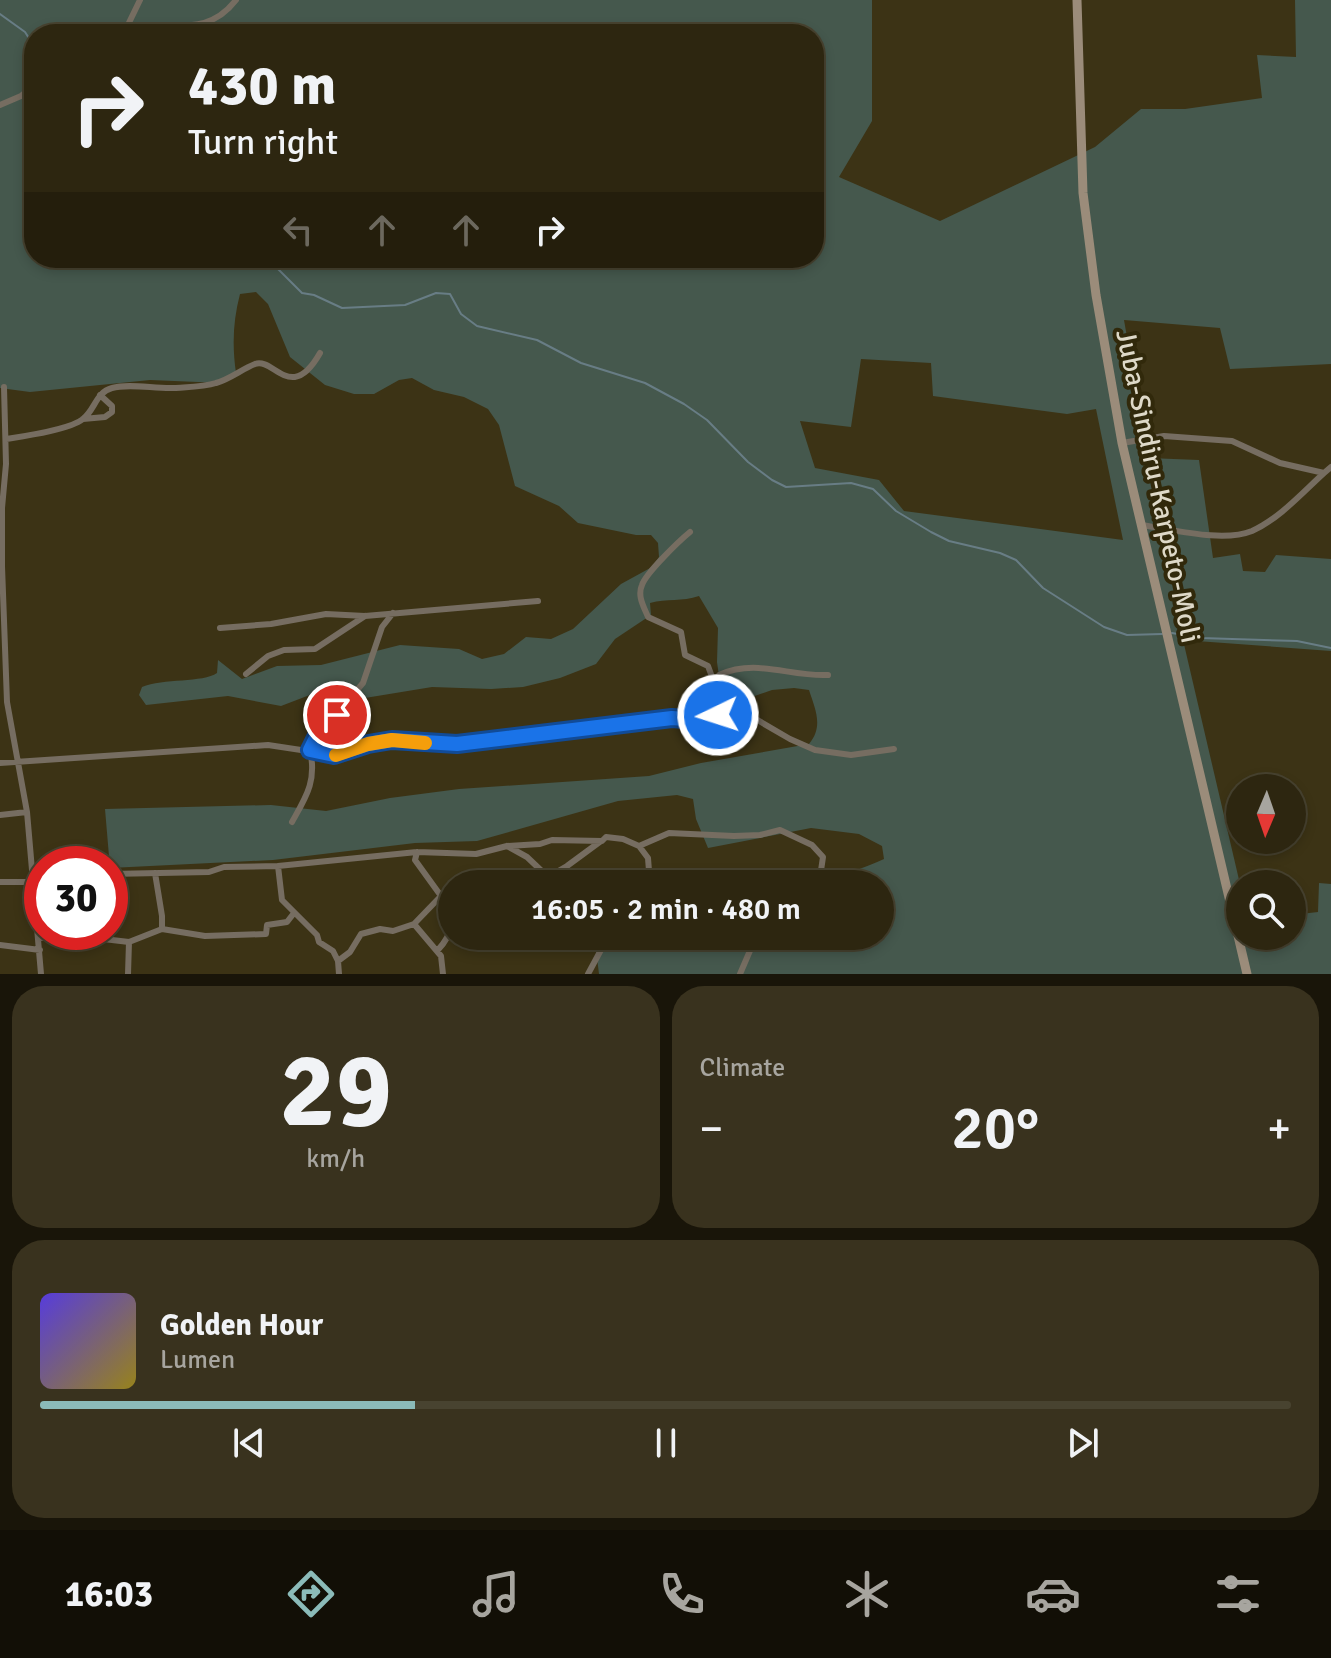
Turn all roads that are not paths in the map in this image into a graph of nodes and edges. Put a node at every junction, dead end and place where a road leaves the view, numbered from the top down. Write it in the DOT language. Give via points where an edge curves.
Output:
graph roads {
  1 [pos="140,0"];
  2 [pos="236,0"];
  3 [pos="1077,0"];
  4 [pos="127,24"];
  5 [pos="196,24"];
  6 [pos="24,93"];
  7 [pos="0,105"];
  8 [pos="320,353"];
  9 [pos="4,387"];
  10 [pos="100,395"];
  11 [pos="83,419"];
  12 [pos="6,439"];
  13 [pos="1122,443"];
  14 [pos="1331,467"];
  15 [pos="1324,473"];
  16 [pos="1,508"];
  17 [pos="1141,525"];
  18 [pos="690,532"];
  19 [pos="1,566"];
  20 [pos="538,601"];
  21 [pos="394,612"];
  22 [pos="365,616"];
  23 [pos="220,628"];
  24 [pos="246,674"];
  25 [pos="828,675"];
  26 [pos="715,685"];
  27 [pos="4,702"];
  28 [pos="346,703"];
  29 [pos="337,715"];
  30 [pos="718,715"];
  31 [pos="894,749"];
  32 [pos="310,750"];
  33 [pos="20,761"];
  34 [pos="0,763"];
  35 [pos="27,812"];
  36 [pos="0,815"];
  37 [pos="292,822"];
  38 [pos="602,841"];
  39 [pos="30,846"];
  40 [pos="507,846"];
  41 [pos="639,846"];
  42 [pos="417,852"];
  43 [pos="278,866"];
  44 [pos="649,870"];
  45 [pos="821,870"];
  46 [pos="155,873"];
  47 [pos="128,874"];
  48 [pos="0,882"];
  49 [pos="24,883"];
  50 [pos="438,892"];
  51 [pos="438,899"];
  52 [pos="294,913"];
  53 [pos="414,924"];
  54 [pos="162,929"];
  55 [pos="129,942"];
  56 [pos="0,945"];
  57 [pos="24,948"];
  58 [pos="40,950"];
  59 [pos="601,950"];
  60 [pos="750,950"];
  61 [pos="437,951"];
  62 [pos="338,961"];
  63 [pos="41,974"];
  64 [pos="128,974"];
  65 [pos="339,974"];
  66 [pos="443,974"];
  67 [pos="588,974"];
  68 [pos="740,974"];
  69 [pos="1247,974"];
  1 -- 4 [label="street"];
  2 -- 5 [label="street" via="220,17"];
  3 -- 13 [label="main road, Juba-Sindiru-Karpeto-Moli" via="1084,212"];
  6 -- 7 [label="street"];
  8 -- 10 [label="street" via="304,374 296,376 282,376 268,365 256,364 213,384 114,387"];
  9 -- 12 [label="street"];
  10 -- 11 [label="street"];
  10 -- 11 [label="street" via="112,412"];
  11 -- 12 [label="street"];
  12 -- 16 [label="street"];
  13 -- 15 [label="street" via="1164,436 1232,441 1280,463"];
  13 -- 17 [label="main road, Juba-Sindiru-Karpeto-Moli"];
  14 -- 15 [label="street"];
  15 -- 17 [label="street" via="1291,503 1242,534 1207,535"];
  16 -- 19 [label="street"];
  17 -- 69 [label="main road, Juba-Sindiru-Karpeto-Moli"];
  18 -- 26 [label="street" via="642,585 641,600 648,617 681,632 685,655 708,666"];
  19 -- 27 [label="street"];
  20 -- 21 [label="street"];
  21 -- 22 [label="street"];
  21 -- 28 [label="street" via="382,627 363,683"];
  22 -- 23 [label="street" via="326,614"];
  22 -- 24 [label="street" via="315,649 284,650"];
  25 -- 26 [label="street" via="755,666 719,675"];
  26 -- 30 [label="street"];
  27 -- 33 [label="street"];
  29 -- 32 [label="street" via="324,722"];
  30 -- 31 [label="street" via="754,718 815,750 851,755"];
  30 -- 32 [label="street" via="457,744 392,740 334,755"];
  32 -- 33 [label="street" via="268,745"];
  32 -- 37 [label="street" via="311,787"];
  33 -- 34 [label="street"];
  33 -- 35 [label="street"];
  35 -- 36 [label="street"];
  35 -- 39 [label="street"];
  38 -- 40 [label="street"];
  38 -- 40 [label="street" via="548,877"];
  38 -- 41 [label="street" via="623,839"];
  40 -- 42 [label="street" via="476,854"];
  41 -- 44 [label="street"];
  41 -- 45 [label="street" via="669,833 734,836 780,830 818,850"];
  42 -- 43 [label="street"];
  42 -- 50 [label="street" via="415,860"];
  43 -- 46 [label="street"];
  43 -- 52 [label="street" via="282,900"];
  46 -- 47 [label="street"];
  46 -- 54 [label="street"];
  48 -- 49 [label="street"];
  51 -- 53 [label="street"];
  52 -- 54 [label="street" via="287,922 267,925 266,934 205,936"];
  52 -- 62 [label="street"];
  53 -- 61 [label="street"];
  53 -- 62 [label="street" via="361,934"];
  54 -- 55 [label="street"];
  55 -- 64 [label="street"];
  56 -- 57 [label="street"];
  58 -- 63 [label="street"];
  59 -- 67 [label="street"];
  60 -- 68 [label="street"];
  61 -- 66 [label="street"];
  62 -- 65 [label="street"];
}
